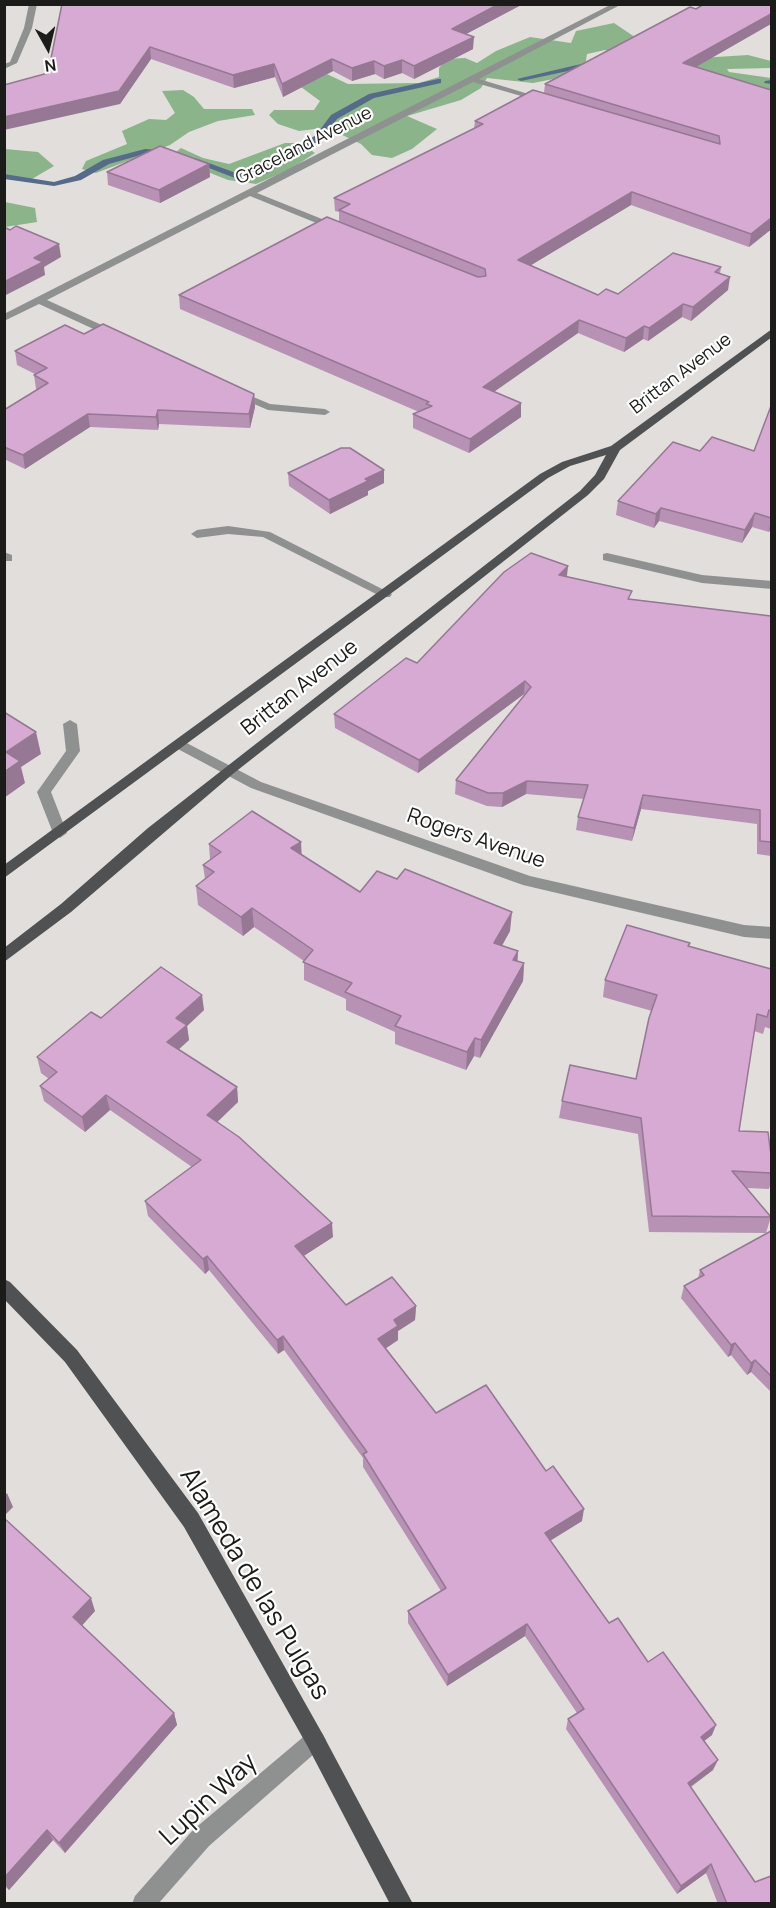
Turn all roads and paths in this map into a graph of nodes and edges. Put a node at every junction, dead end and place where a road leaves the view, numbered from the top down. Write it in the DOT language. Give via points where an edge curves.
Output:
graph roads {
  1 [pos="33,4"];
  2 [pos="619,4"];
  3 [pos="4,67"];
  4 [pos="472,79"];
  5 [pos="549,103"];
  6 [pos="250,193"];
  7 [pos="349,233"];
  8 [pos="39,300"];
  9 [pos="4,318"];
  10 [pos="771,332"];
  11 [pos="122,339"];
  12 [pos="226,388"];
  13 [pos="325,412"];
  14 [pos="615,448"];
  15 [pos="197,534"];
  16 [pos="607,557"];
  17 [pos="771,585"];
  18 [pos="386,594"];
  19 [pos="70,724"];
  20 [pos="181,745"];
  21 [pos="229,770"];
  22 [pos="60,833"];
  23 [pos="4,873"];
  24 [pos="771,933"];
  25 [pos="4,956"];
  26 [pos="4,1287"];
  27 [pos="315,1740"];
  28 [pos="143,1904"];
  29 [pos="402,1904"];
  1 -- 3 [label="street" via="13,63"];
  2 -- 4 [label="street, Graceland Avenue"];
  4 -- 5 [label="street"];
  4 -- 6 [label="street, Graceland Avenue"];
  6 -- 7 [label="street"];
  6 -- 8 [label="street, Graceland Avenue"];
  8 -- 9 [label="street, Graceland Avenue"];
  8 -- 11 [label="street"];
  10 -- 14 [label="main road, Brittan Avenue"];
  12 -- 13 [label="street" via="268,407"];
  14 -- 18 [label="main road, Brittan Avenue" via="566,464 544,476"];
  14 -- 21 [label="main road, Brittan Avenue" via="600,477 584,494"];
  15 -- 18 [label="street" via="228,530 266,534"];
  16 -- 17 [label="street" via="702,579"];
  18 -- 20 [label="main road, Brittan Avenue"];
  19 -- 22 [label="street" via="73,751 44,792"];
  20 -- 21 [label="street, Rogers Avenue"];
  20 -- 22 [label="main road, Brittan Avenue"];
  21 -- 24 [label="street, Rogers Avenue" via="256,785 528,881 744,931"];
  21 -- 25 [label="main road, Brittan Avenue"];
  22 -- 23 [label="main road, Brittan Avenue"];
  26 -- 27 [label="main road, Alameda de las Pulgas" via="71,1356 191,1520"];
  27 -- 28 [label="street, Lupin Way" via="201,1838"];
  27 -- 29 [label="main road, Alameda de las Pulgas"];
}
